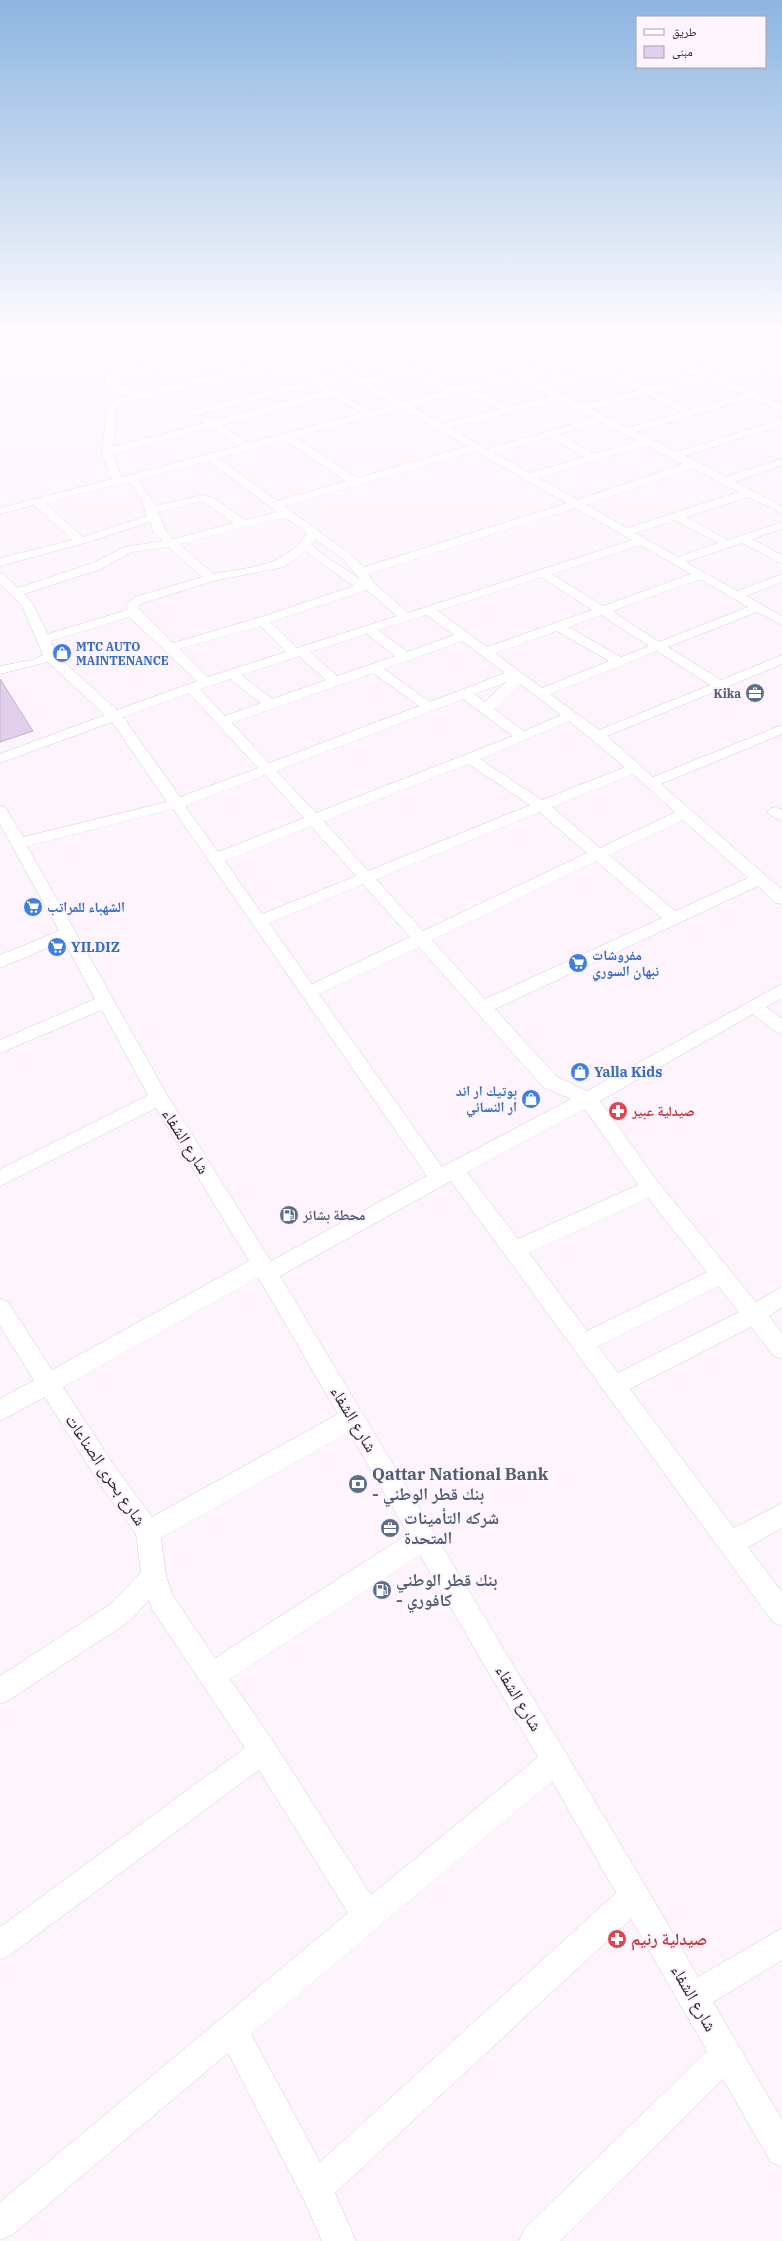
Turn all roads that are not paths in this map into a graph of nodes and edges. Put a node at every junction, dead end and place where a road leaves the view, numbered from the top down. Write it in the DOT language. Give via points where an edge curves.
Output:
graph roads {
  1 [pos="109,437"];
  2 [pos="165,437"];
  3 [pos="232,437"];
  4 [pos="284,437"];
  5 [pos="287,437"];
  6 [pos="458,437"];
  7 [pos="539,437"];
  8 [pos="555,437"];
  9 [pos="639,437"];
  10 [pos="737,437"];
  11 [pos="647,441"];
  12 [pos="248,447"];
  13 [pos="481,450"];
  14 [pos="107,452"];
  15 [pos="676,456"];
  16 [pos="210,457"];
  17 [pos="595,458"];
  18 [pos="782,462"];
  19 [pos="693,464"];
  20 [pos="530,477"];
  21 [pos="132,478"];
  22 [pos="118,481"];
  23 [pos="726,481"];
  24 [pos="355,482"];
  25 [pos="748,493"];
  26 [pos="37,502"];
  27 [pos="577,504"];
  28 [pos="275,505"];
  29 [pos="782,510"];
  30 [pos="0,511"];
  31 [pos="153,513"];
  32 [pos="287,513"];
  33 [pos="676,516"];
  34 [pos="244,524"];
  35 [pos="782,526"];
  36 [pos="626,532"];
  37 [pos="313,533"];
  38 [pos="744,538"];
  39 [pos="81,541"];
  40 [pos="641,541"];
  41 [pos="170,543"];
  42 [pos="728,544"];
  43 [pos="306,545"];
  44 [pos="290,559"];
  45 [pos="322,559"];
  46 [pos="782,560"];
  47 [pos="677,561"];
  48 [pos="0,562"];
  49 [pos="362,572"];
  50 [pos="543,573"];
  51 [pos="701,575"];
  52 [pos="0,577"];
  53 [pos="211,578"];
  54 [pos="782,578"];
  55 [pos="366,586"];
  56 [pos="16,593"];
  57 [pos="737,595"];
  58 [pos="758,607"];
  59 [pos="430,611"];
  60 [pos="601,611"];
  61 [pos="136,615"];
  62 [pos="405,617"];
  63 [pos="262,621"];
  64 [pos="782,621"];
  65 [pos="558,626"];
  66 [pos="368,629"];
  67 [pos="464,636"];
  68 [pos="44,639"];
  69 [pos="658,647"];
  70 [pos="170,648"];
  71 [pos="297,652"];
  72 [pos="486,652"];
  73 [pos="50,657"];
  74 [pos="405,657"];
  75 [pos="782,659"];
  76 [pos="620,662"];
  77 [pos="375,668"];
  78 [pos="0,670"];
  79 [pos="232,674"];
  80 [pos="517,675"];
  81 [pos="335,681"];
  82 [pos="198,684"];
  83 [pos="719,686"];
  84 [pos="464,693"];
  85 [pos="541,693"];
  86 [pos="270,704"];
  87 [pos="429,706"];
  88 [pos="486,709"];
  89 [pos="114,715"];
  90 [pos="571,715"];
  91 [pos="223,721"];
  92 [pos="782,729"];
  93 [pos="597,735"];
  94 [pos="523,737"];
  95 [pos="469,758"];
  96 [pos="0,759"];
  97 [pos="635,768"];
  98 [pos="267,769"];
  99 [pos="651,783"];
  100 [pos="176,804"];
  101 [pos="541,806"];
  102 [pos="782,809"];
  103 [pos="0,810"];
  104 [pos="685,813"];
  105 [pos="782,816"];
  106 [pos="314,820"];
  107 [pos="19,844"];
  108 [pos="597,854"];
  109 [pos="215,859"];
  110 [pos="366,877"];
  111 [pos="759,879"];
  112 [pos="782,899"];
  113 [pos="674,919"];
  114 [pos="259,921"];
  115 [pos="69,934"];
  116 [pos="422,939"];
  117 [pos="0,962"];
  118 [pos="782,990"];
  119 [pos="309,992"];
  120 [pos="106,1001"];
  121 [pos="754,1006"];
  122 [pos="484,1007"];
  123 [pos="782,1028"];
  124 [pos="0,1047"];
  125 [pos="159,1098"];
  126 [pos="588,1099"];
  127 [pos="447,1174"];
  128 [pos="0,1178"];
  129 [pos="651,1188"];
  130 [pos="515,1250"];
  131 [pos="264,1268"];
  132 [pos="721,1275"];
  133 [pos="782,1296"];
  134 [pos="0,1308"];
  135 [pos="755,1314"];
  136 [pos="582,1343"];
  137 [pos="782,1348"];
  138 [pos="48,1384"];
  139 [pos="616,1385"];
  140 [pos="0,1411"];
  141 [pos="353,1418"];
  142 [pos="782,1515"];
  143 [pos="148,1532"];
  144 [pos="424,1538"];
  145 [pos="731,1543"];
  146 [pos="154,1576"];
  147 [pos="782,1613"];
  148 [pos="212,1675"];
  149 [pos="0,1691"];
  150 [pos="263,1751"];
  151 [pos="555,1760"];
  152 [pos="635,1895"];
  153 [pos="367,1916"];
  154 [pos="782,1943"];
  155 [pos="0,1945"];
  156 [pos="693,1997"];
  157 [pos="232,2030"];
  158 [pos="726,2054"];
  159 [pos="782,2151"];
  160 [pos="316,2188"];
  161 [pos="0,2223"];
  162 [pos="339,2241"];
  163 [pos="536,2241"];
  1 -- 14 [label="street"];
  2 -- 14 [label="street"];
  3 -- 12 [label="street"];
  4 -- 12 [label="street"];
  5 -- 24 [label="street"];
  6 -- 13 [label="street"];
  7 -- 13 [label="street"];
  8 -- 17 [label="street"];
  9 -- 11 [label="street"];
  10 -- 15 [label="street"];
  11 -- 15 [label="street"];
  11 -- 17 [label="street"];
  12 -- 16 [label="street"];
  13 -- 20 [label="street"];
  13 -- 24 [label="street"];
  14 -- 22 [label="street"];
  15 -- 19 [label="street"];
  16 -- 21 [label="street"];
  16 -- 28 [label="street"];
  17 -- 20 [label="street"];
  18 -- 23 [label="street"];
  19 -- 23 [label="street"];
  19 -- 27 [label="street"];
  20 -- 27 [label="street"];
  21 -- 22 [label="street"];
  21 -- 31 [label="street"];
  22 -- 26 [label="street"];
  23 -- 25 [label="street"];
  24 -- 28 [label="street"];
  25 -- 29 [label="street"];
  25 -- 33 [label="street"];
  26 -- 30 [label="street"];
  26 -- 39 [label="street"];
  27 -- 36 [label="street"];
  27 -- 49 [label="street"];
  28 -- 32 [label="street"];
  31 -- 34 [label="street" via="202,498 210,500"];
  31 -- 39 [label="street"];
  31 -- 41 [label="street" via="159,532"];
  32 -- 34 [label="street"];
  32 -- 37 [label="street"];
  33 -- 36 [label="street"];
  33 -- 42 [label="street"];
  34 -- 41 [label="street"];
  35 -- 38 [label="street"];
  36 -- 40 [label="street"];
  37 -- 43 [label="street"];
  37 -- 49 [label="street" via="347,556"];
  38 -- 42 [label="street"];
  38 -- 46 [label="street"];
  39 -- 48 [label="street"];
  40 -- 47 [label="street"];
  40 -- 50 [label="street"];
  41 -- 53 [label="street"];
  41 -- 56 [label="street" via="130,549 97,566"];
  42 -- 47 [label="street"];
  43 -- 44 [label="street"];
  43 -- 45 [label="street"];
  44 -- 45 [label="street"];
  44 -- 53 [label="street" via="269,567"];
  45 -- 55 [label="street"];
  47 -- 51 [label="street"];
  49 -- 55 [label="street"];
  50 -- 59 [label="street"];
  50 -- 60 [label="street"];
  51 -- 57 [label="street"];
  51 -- 60 [label="street"];
  52 -- 56 [label="street"];
  53 -- 61 [label="street" via="139,600 133,604 132,609"];
  54 -- 57 [label="street"];
  55 -- 62 [label="street"];
  55 -- 63 [label="street"];
  56 -- 68 [label="street" via="27,604"];
  57 -- 58 [label="street"];
  58 -- 64 [label="street"];
  58 -- 69 [label="street"];
  59 -- 62 [label="street"];
  59 -- 67 [label="street"];
  60 -- 65 [label="street"];
  60 -- 69 [label="street"];
  61 -- 68 [label="street" via="120,615"];
  61 -- 70 [label="street"];
  62 -- 66 [label="street"];
  63 -- 70 [label="street"];
  63 -- 71 [label="street"];
  65 -- 72 [label="street"];
  65 -- 76 [label="street"];
  66 -- 71 [label="street"];
  66 -- 74 [label="street"];
  67 -- 72 [label="street"];
  67 -- 74 [label="street"];
  68 -- 73 [label="street"];
  69 -- 76 [label="street"];
  69 -- 83 [label="street"];
  70 -- 82 [label="street"];
  71 -- 79 [label="street"];
  71 -- 81 [label="street"];
  72 -- 80 [label="street"];
  73 -- 78 [label="street"];
  73 -- 89 [label="street"];
  74 -- 77 [label="street"];
  75 -- 83 [label="street"];
  76 -- 85 [label="street"];
  77 -- 81 [label="street"];
  77 -- 87 [label="street"];
  79 -- 82 [label="street"];
  79 -- 86 [label="street"];
  80 -- 84 [label="street"];
  80 -- 85 [label="street"];
  80 -- 88 [label="street"];
  81 -- 86 [label="street"];
  82 -- 89 [label="street"];
  82 -- 91 [label="street"];
  83 -- 93 [label="street"];
  84 -- 87 [label="street"];
  84 -- 88 [label="street"];
  85 -- 90 [label="street"];
  86 -- 91 [label="street"];
  87 -- 98 [label="street"];
  88 -- 94 [label="street"];
  89 -- 96 [label="street"];
  89 -- 100 [label="street"];
  90 -- 93 [label="street"];
  90 -- 94 [label="street"];
  91 -- 98 [label="street"];
  92 -- 99 [label="street"];
  93 -- 97 [label="street"];
  94 -- 95 [label="street"];
  95 -- 101 [label="street"];
  95 -- 106 [label="street"];
  97 -- 99 [label="street"];
  97 -- 101 [label="street"];
  98 -- 100 [label="street"];
  98 -- 106 [label="street"];
  99 -- 104 [label="street"];
  100 -- 107 [label="street"];
  100 -- 109 [label="street"];
  101 -- 108 [label="street"];
  101 -- 110 [label="street"];
  102 -- 105 [label="street" via="775,812"];
  103 -- 107 [label="street, شارع الشفاء"];
  104 -- 108 [label="street"];
  104 -- 111 [label="street"];
  106 -- 109 [label="street"];
  106 -- 110 [label="street"];
  107 -- 115 [label="street, شارع الشفاء"];
  108 -- 113 [label="street"];
  108 -- 116 [label="street"];
  109 -- 114 [label="street"];
  110 -- 114 [label="street"];
  110 -- 116 [label="street"];
  111 -- 112 [label="street"];
  111 -- 113 [label="street"];
  113 -- 122 [label="street"];
  114 -- 119 [label="street"];
  115 -- 117 [label="street"];
  115 -- 120 [label="street, شارع الشفاء"];
  116 -- 119 [label="street"];
  116 -- 122 [label="street"];
  118 -- 121 [label="street"];
  119 -- 127 [label="street"];
  120 -- 124 [label="street"];
  120 -- 125 [label="street, شارع الشفاء"];
  121 -- 123 [label="street"];
  121 -- 126 [label="street"];
  122 -- 126 [label="street" via="550,1082"];
  125 -- 128 [label="street"];
  125 -- 131 [label="street, شارع الشفاء"];
  126 -- 127 [label="street"];
  126 -- 129 [label="street"];
  127 -- 130 [label="street"];
  127 -- 131 [label="street"];
  129 -- 130 [label="street"];
  129 -- 132 [label="street"];
  130 -- 136 [label="street"];
  131 -- 138 [label="street"];
  131 -- 141 [label="street, شارع الشفاء"];
  132 -- 135 [label="street"];
  132 -- 136 [label="street"];
  133 -- 135 [label="street"];
  134 -- 138 [label="street, شارع بحرى الصناعات"];
  135 -- 137 [label="street"];
  135 -- 139 [label="street"];
  136 -- 139 [label="street"];
  138 -- 140 [label="street"];
  138 -- 143 [label="street, شارع بحرى الصناعات" via="107,1475 140,1516"];
  139 -- 145 [label="street"];
  141 -- 143 [label="street"];
  141 -- 144 [label="street, شارع الشفاء"];
  142 -- 145 [label="street"];
  143 -- 146 [label="street, شارع بحرى الصناعات"];
  144 -- 148 [label="street"];
  144 -- 151 [label="street, شارع الشفاء"];
  145 -- 147 [label="street"];
  146 -- 148 [label="street, شارع بحرى الصناعات" via="161,1600"];
  146 -- 149 [label="street" via="121,1612"];
  148 -- 150 [label="street, شارع بحرى الصناعات"];
  150 -- 153 [label="street, شارع بحرى الصناعات"];
  150 -- 155 [label="street"];
  151 -- 152 [label="street, شارع الشفاء"];
  151 -- 153 [label="street"];
  152 -- 156 [label="street, شارع الشفاء"];
  152 -- 160 [label="street"];
  153 -- 157 [label="street"];
  154 -- 156 [label="street"];
  156 -- 158 [label="street, شارع الشفاء"];
  157 -- 160 [label="street"];
  157 -- 161 [label="street"];
  158 -- 159 [label="street, شارع الشفاء"];
  158 -- 163 [label="street"];
  160 -- 162 [label="street"];
}
